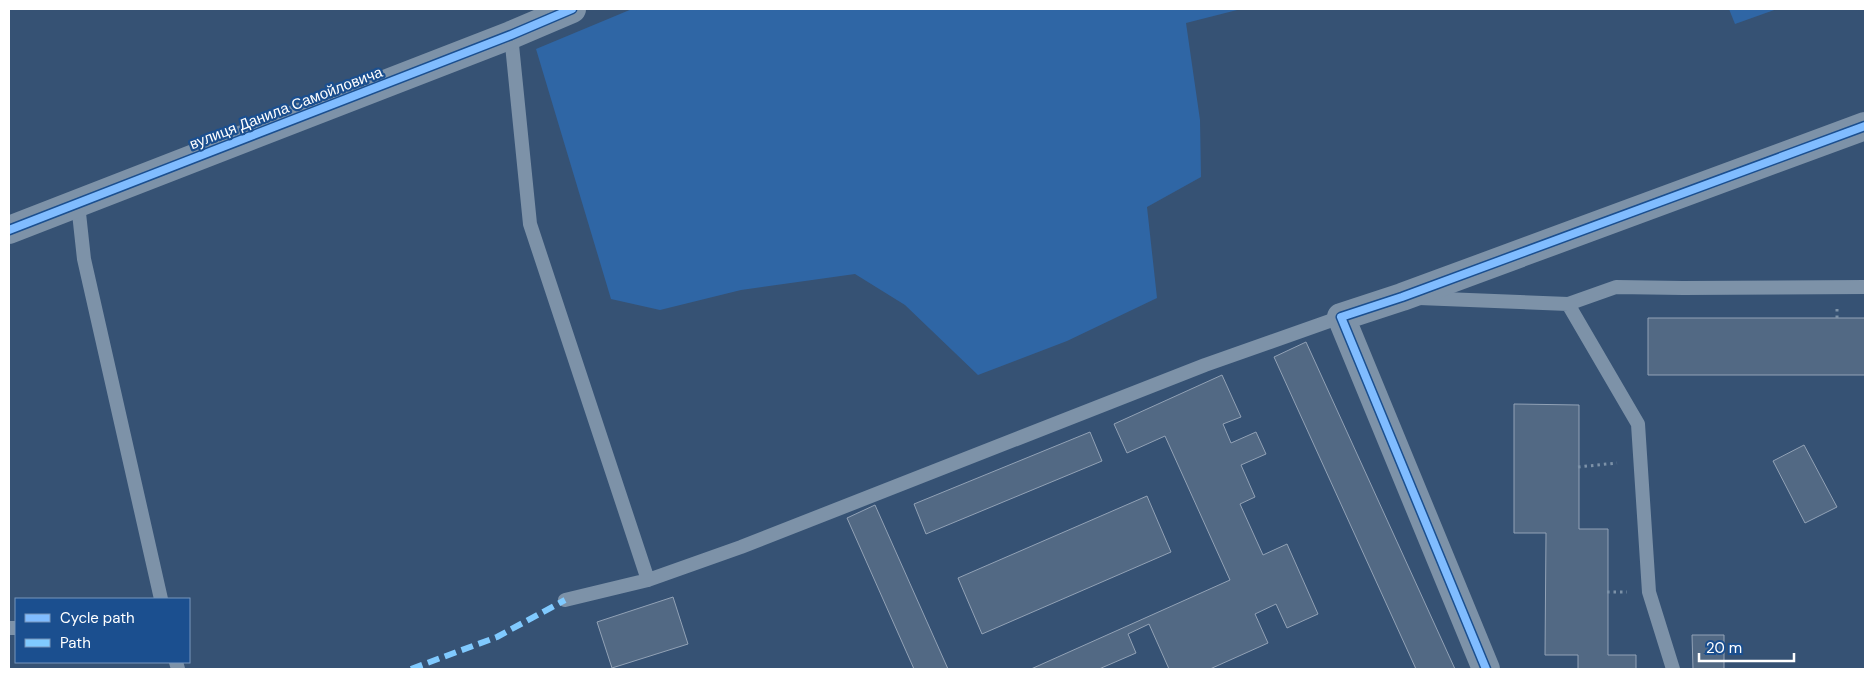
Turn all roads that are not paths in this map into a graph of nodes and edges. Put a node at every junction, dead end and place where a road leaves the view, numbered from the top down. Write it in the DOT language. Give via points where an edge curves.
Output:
graph roads {
  1 [pos="572,9"];
  2 [pos="511,35"];
  3 [pos="1865,126"];
  4 [pos="78,204"];
  5 [pos="9,230"];
  6 [pos="1865,287"];
  7 [pos="1402,297"];
  8 [pos="1568,304"];
  9 [pos="1341,317"];
  10 [pos="648,580"];
  11 [pos="161,598"];
  12 [pos="565,600"];
  13 [pos="1486,669"];
  14 [pos="1673,669"];
  1 -- 2 [label="street, вулиця Данила Самойловича"];
  2 -- 4 [label="street, вулиця Данила Самойловича"];
  2 -- 10 [label="lane" via="530,224"];
  3 -- 7 [label="street"];
  4 -- 5 [label="street, вулиця Данила Самойловича"];
  4 -- 11 [label="lane" via="84,260"];
  6 -- 8 [label="lane" via="1616,287"];
  7 -- 8 [label="lane"];
  7 -- 9 [label="street"];
  8 -- 14 [label="lane" via="1638,424 1649,592"];
  9 -- 10 [label="lane" via="1205,365 741,547"];
  9 -- 13 [label="street"];
  10 -- 12 [label="lane"];
}
